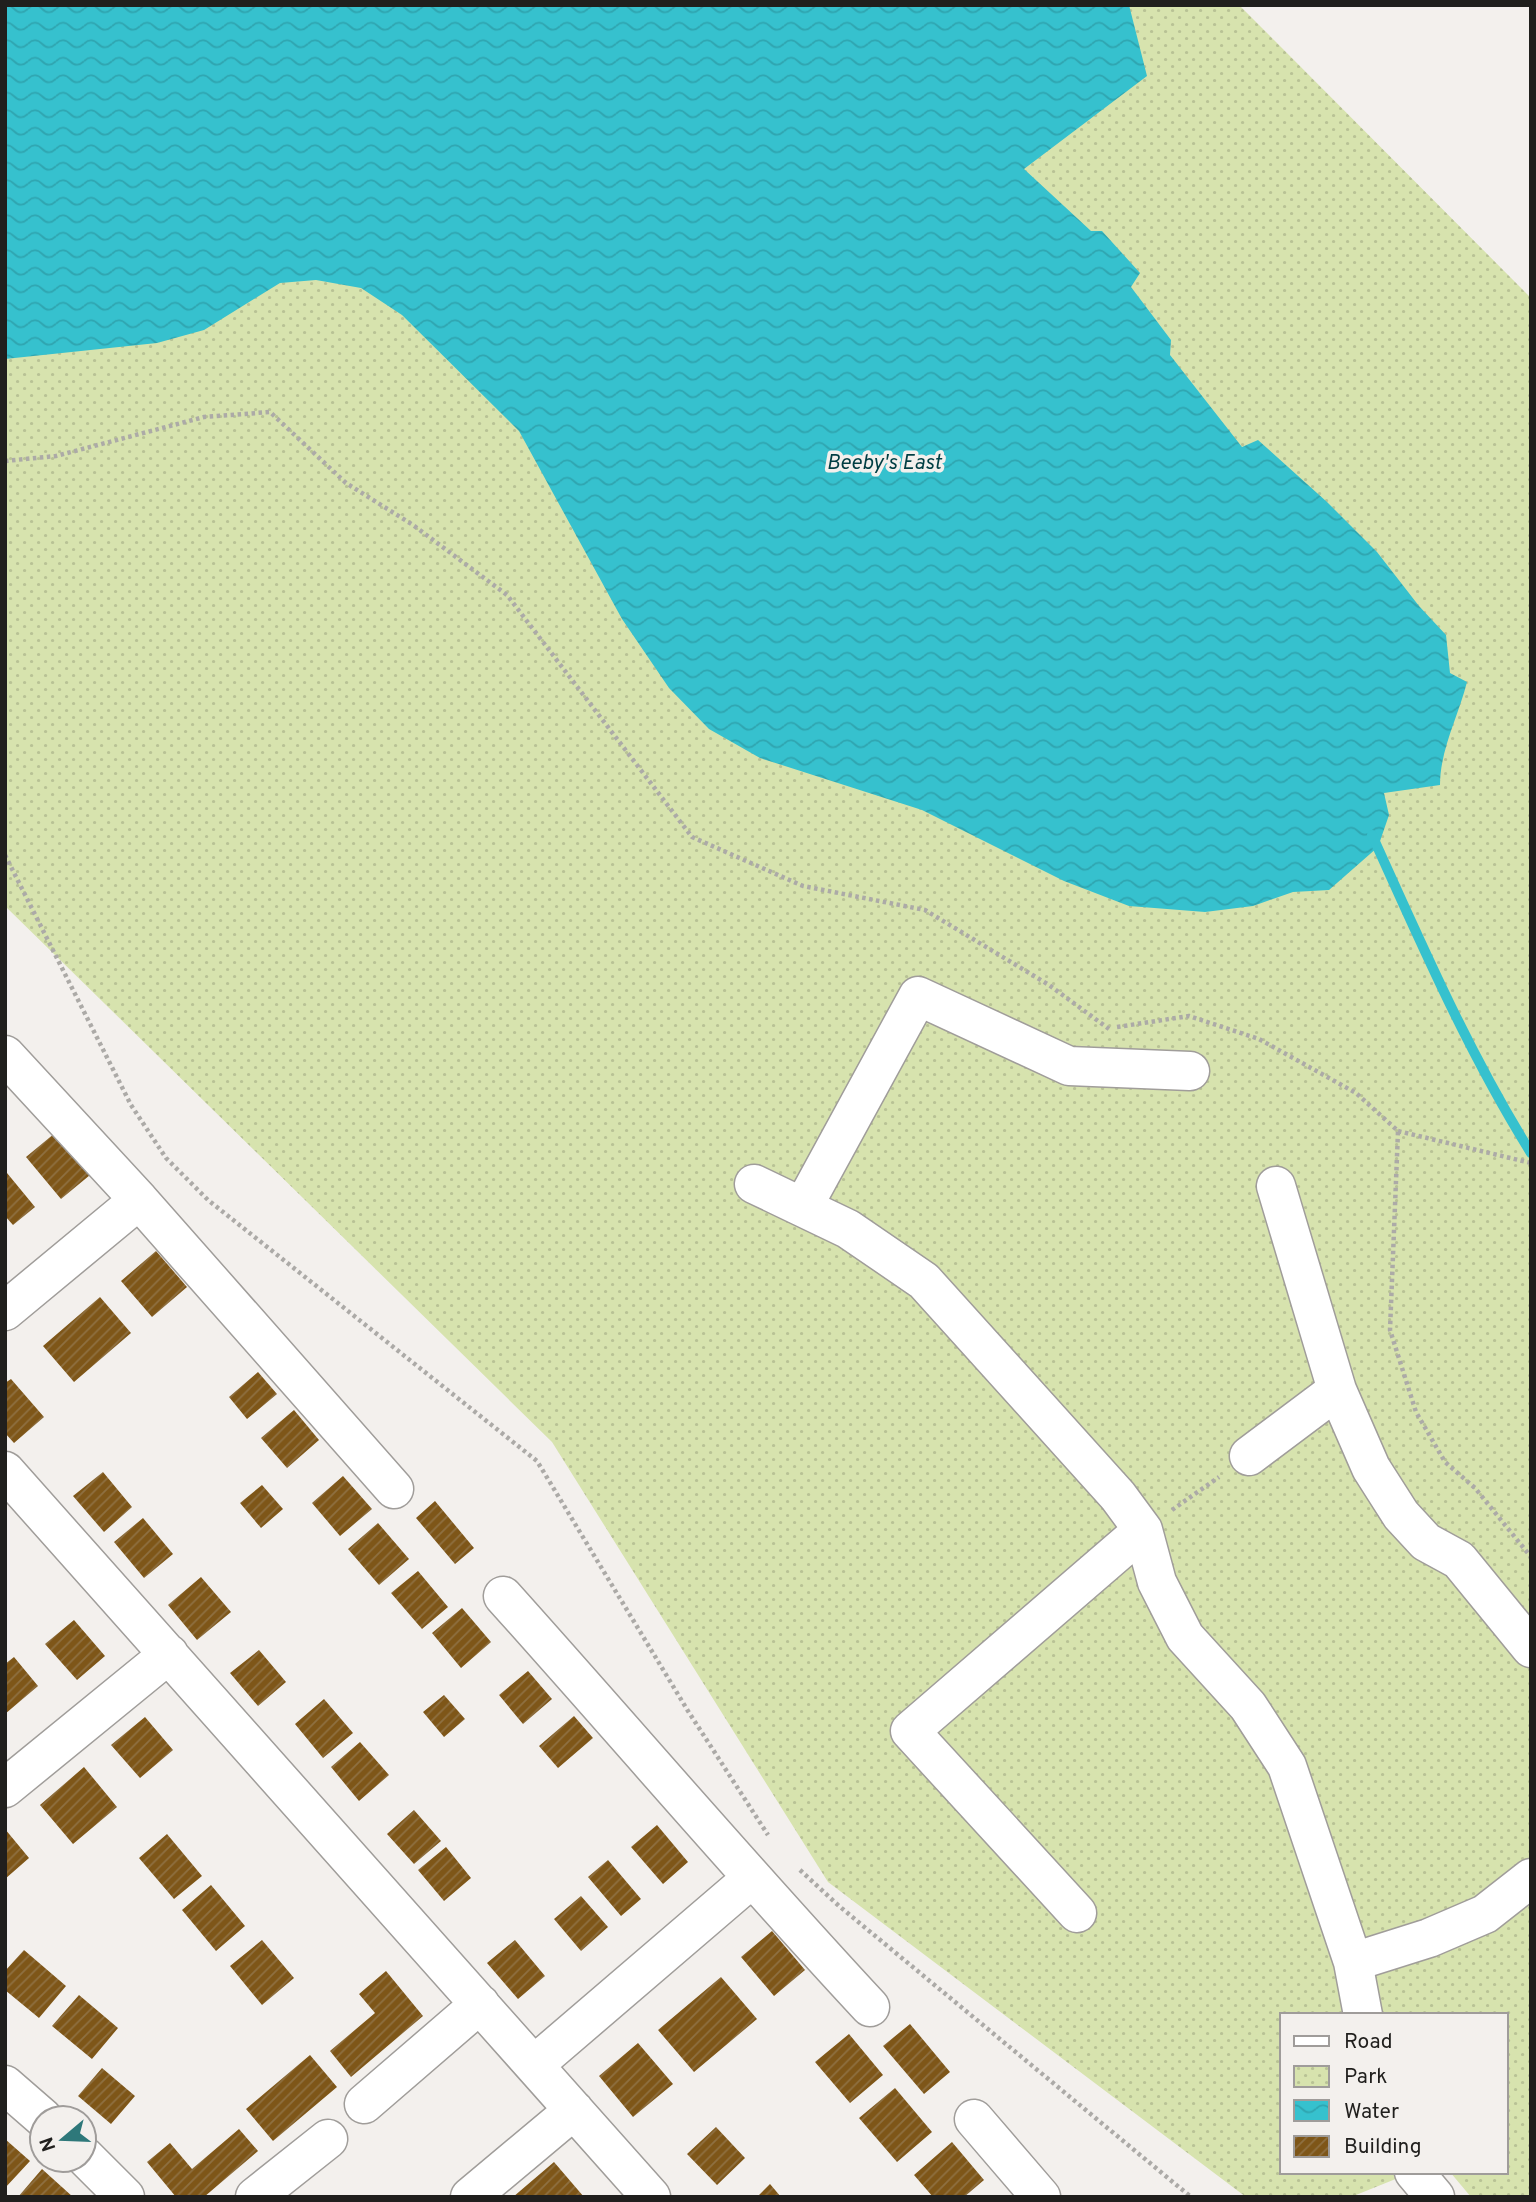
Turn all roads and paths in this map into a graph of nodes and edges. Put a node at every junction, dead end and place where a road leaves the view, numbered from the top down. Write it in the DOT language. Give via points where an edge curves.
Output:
graph roads {
  1 [pos="5,461"];
  2 [pos="5,855"];
  3 [pos="5,1055"];
  4 [pos="1191,1071"];
  5 [pos="1398,1131"];
  6 [pos="1531,1163"];
  7 [pos="754,1184"];
  8 [pos="1276,1186"];
  9 [pos="139,1200"];
  10 [pos="804,1205"];
  11 [pos="5,1311"];
  12 [pos="1337,1390"];
  13 [pos="1249,1456"];
  14 [pos="5,1471"];
  15 [pos="394,1489"];
  16 [pos="1143,1531"];
  17 [pos="1531,1557"];
  18 [pos="503,1597"];
  19 [pos="1531,1648"];
  20 [pos="169,1654"];
  21 [pos="5,1788"];
  22 [pos="770,1837"];
  23 [pos="798,1868"];
  24 [pos="1531,1878"];
  25 [pos="751,1879"];
  26 [pos="1077,1913"];
  27 [pos="1353,1962"];
  28 [pos="480,2004"];
  29 [pos="870,2007"];
  30 [pos="1363,2013"];
  31 [pos="534,2065"];
  32 [pos="5,2085"];
  33 [pos="364,2104"];
  34 [pos="28,2105"];
  35 [pos="574,2109"];
  36 [pos="974,2119"];
  37 [pos="328,2139"];
  38 [pos="98,2170"];
  39 [pos="1416,2174"];
  40 [pos="125,2197"];
  41 [pos="255,2197"];
  42 [pos="470,2197"];
  43 [pos="651,2197"];
  44 [pos="1041,2197"];
  45 [pos="1191,2197"];
  46 [pos="1435,2197"];
  1 -- 5 [label="path" via="56,456 204,417 270,412 346,483 507,594 692,837 803,886 925,910 1049,985 1109,1029 1189,1016 1259,1039 1356,1093"];
  2 -- 22 [label="path" via="131,1105 166,1158 208,1200 537,1461"];
  3 -- 9 [label="street"];
  4 -- 10 [label="street" via="1069,1066 918,996"];
  5 -- 6 [label="path"];
  5 -- 17 [label="path" via="1390,1330 1416,1412 1445,1462 1475,1488"];
  7 -- 10 [label="street"];
  8 -- 12 [label="street"];
  9 -- 11 [label="street"];
  9 -- 15 [label="street"];
  10 -- 16 [label="street" via="924,1281 1118,1496"];
  12 -- 13 [label="street"];
  12 -- 19 [label="street" via="1371,1468 1401,1515 1426,1542 1460,1560"];
  13 -- 16 [label="path"];
  14 -- 20 [label="street"];
  16 -- 26 [label="street" via="910,1731"];
  16 -- 27 [label="street" via="1157,1583 1185,1637 1248,1706 1287,1766"];
  18 -- 25 [label="street" via="718,1835"];
  20 -- 21 [label="street"];
  20 -- 28 [label="street"];
  23 -- 45 [label="path"];
  24 -- 27 [label="street" via="1485,1914"];
  25 -- 29 [label="street"];
  25 -- 31 [label="street"];
  27 -- 30 [label="street"];
  28 -- 31 [label="street"];
  28 -- 33 [label="street"];
  31 -- 35 [label="street"];
  32 -- 34 [label="street"];
  35 -- 42 [label="street"];
  35 -- 43 [label="street"];
  36 -- 44 [label="street"];
  37 -- 41 [label="street"];
  38 -- 40 [label="street"];
  39 -- 46 [label="street"];
}
